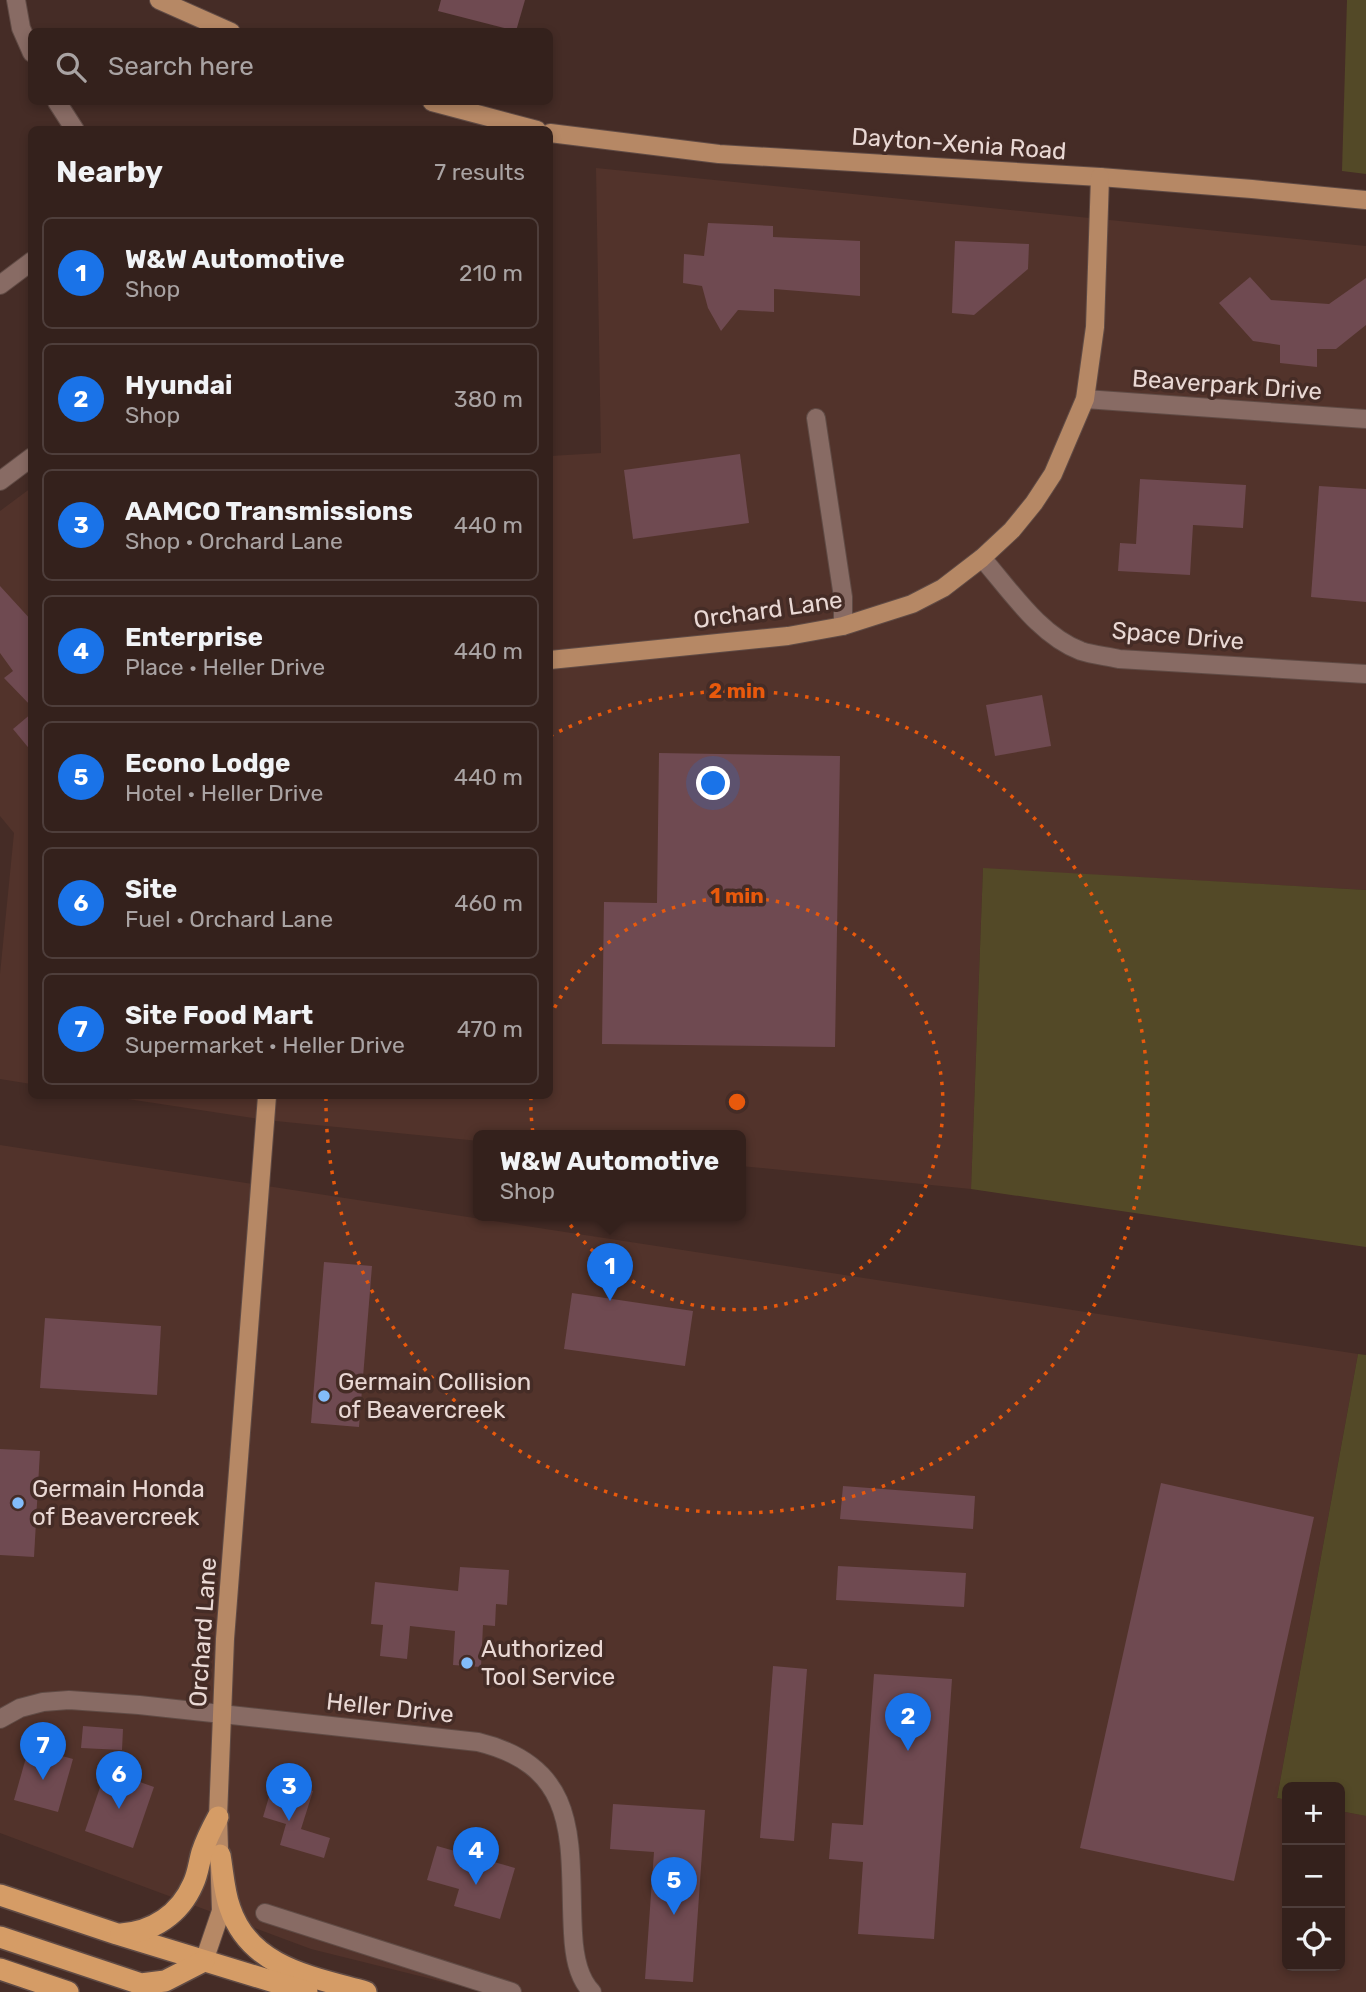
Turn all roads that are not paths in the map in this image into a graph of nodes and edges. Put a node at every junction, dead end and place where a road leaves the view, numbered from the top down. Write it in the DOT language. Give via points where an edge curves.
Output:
graph roads {
  1 [pos="16,0"];
  2 [pos="159,0"];
  3 [pos="222,28"];
  4 [pos="28,44"];
  5 [pos="59,105"];
  6 [pos="443,105"];
  7 [pos="72,126"];
  8 [pos="522,126"];
  9 [pos="553,133"];
  10 [pos="1100,177"];
  11 [pos="1366,200"];
  12 [pos="28,264"];
  13 [pos="0,285"];
  14 [pos="1085,399"];
  15 [pos="816,418"];
  16 [pos="1366,419"];
  17 [pos="28,460"];
  18 [pos="0,481"];
  19 [pos="982,558"];
  20 [pos="843,626"];
  21 [pos="553,660"];
  22 [pos="1366,674"];
  23 [pos="267,1099"];
  24 [pos="222,1714"];
  25 [pos="0,1719"];
  26 [pos="218,1817"];
  27 [pos="220,1855"];
  28 [pos="0,1895"];
  29 [pos="0,1909"];
  30 [pos="265,1913"];
  31 [pos="117,1934"];
  32 [pos="0,1937"];
  33 [pos="0,1950"];
  34 [pos="204,1961"];
  35 [pos="0,1969"];
  36 [pos="582,1989"];
  37 [pos="68,1992"];
  38 [pos="125,1992"];
  39 [pos="307,1992"];
  40 [pos="366,1992"];
  41 [pos="512,1992"];
  1 -- 4 [label="street"];
  2 -- 3 [label="main road"];
  5 -- 7 [label="street"];
  6 -- 8 [label="main road"];
  9 -- 10 [label="main road, Dayton-Xenia Road" via="719,154"];
  10 -- 11 [label="main road, Dayton-Xenia Road"];
  10 -- 14 [label="main road, Orchard Lane" via="1094,327"];
  12 -- 13 [label="street"];
  14 -- 16 [label="street, Beaverpark Drive"];
  14 -- 19 [label="main road, Orchard Lane" via="1053,474 1012,530"];
  15 -- 20 [label="street" via="843,597"];
  17 -- 18 [label="street"];
  19 -- 20 [label="main road, Orchard Lane" via="912,604"];
  19 -- 22 [label="street, Space Drive" via="1042,625 1082,651 1119,659"];
  20 -- 21 [label="main road, Orchard Lane"];
  23 -- 24 [label="main road, Orchard Lane"];
  24 -- 25 [label="street, Heller Drive" via="69,1700 43,1702"];
  24 -- 26 [label="main road, Orchard Lane"];
  24 -- 36 [label="street, Heller Drive" via="478,1742 519,1757 555,1794 568,1828 573,1946"];
  26 -- 27 [label="main road, Orchard Lane"];
  26 -- 31 [label="highway" via="184,1900 170,1916 147,1930"];
  27 -- 34 [label="main road, Orchard Lane" via="221,1911"];
  27 -- 40 [label="highway" via="230,1908 256,1950 294,1972"];
  28 -- 31 [label="highway"];
  29 -- 31 [label="highway" via="60,1931"];
  30 -- 41 [label="street"];
  31 -- 34 [label="highway"];
  32 -- 34 [label="highway" via="141,1984 165,1981"];
  33 -- 38 [label="highway"];
  34 -- 39 [label="highway"];
  35 -- 37 [label="highway"];
}
